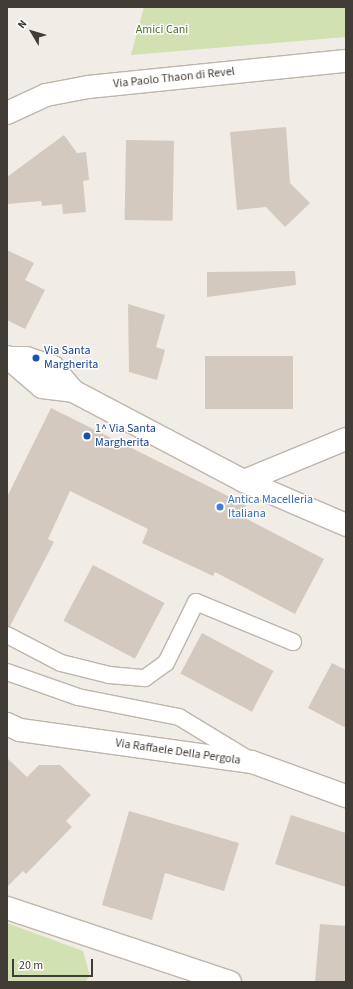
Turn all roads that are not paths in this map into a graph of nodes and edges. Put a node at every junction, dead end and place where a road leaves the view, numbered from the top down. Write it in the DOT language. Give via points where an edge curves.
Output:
graph roads {
  1 [pos="346,61"];
  2 [pos="7,113"];
  3 [pos="9,357"];
  4 [pos="346,439"];
  5 [pos="244,481"];
  6 [pos="346,525"];
  7 [pos="7,635"];
  8 [pos="293,642"];
  9 [pos="7,672"];
  10 [pos="7,724"];
  11 [pos="252,762"];
  12 [pos="346,796"];
  13 [pos="7,908"];
  14 [pos="230,982"];
  1 -- 2 [label="street, Via Paolo Thaon di Revel" via="88,87 46,95"];
  3 -- 5 [label="street" via="26,358 53,368 74,391"];
  4 -- 5 [label="street"];
  5 -- 6 [label="street"];
  7 -- 8 [label="lane" via="60,663 109,675 145,678 166,663 196,602"];
  9 -- 11 [label="lane" via="78,697 180,717"];
  10 -- 11 [label="street, Via Raffaele Della Pergola" via="20,730"];
  11 -- 12 [label="street, Via Raffaele Della Pergola"];
  13 -- 14 [label="street"];
}
